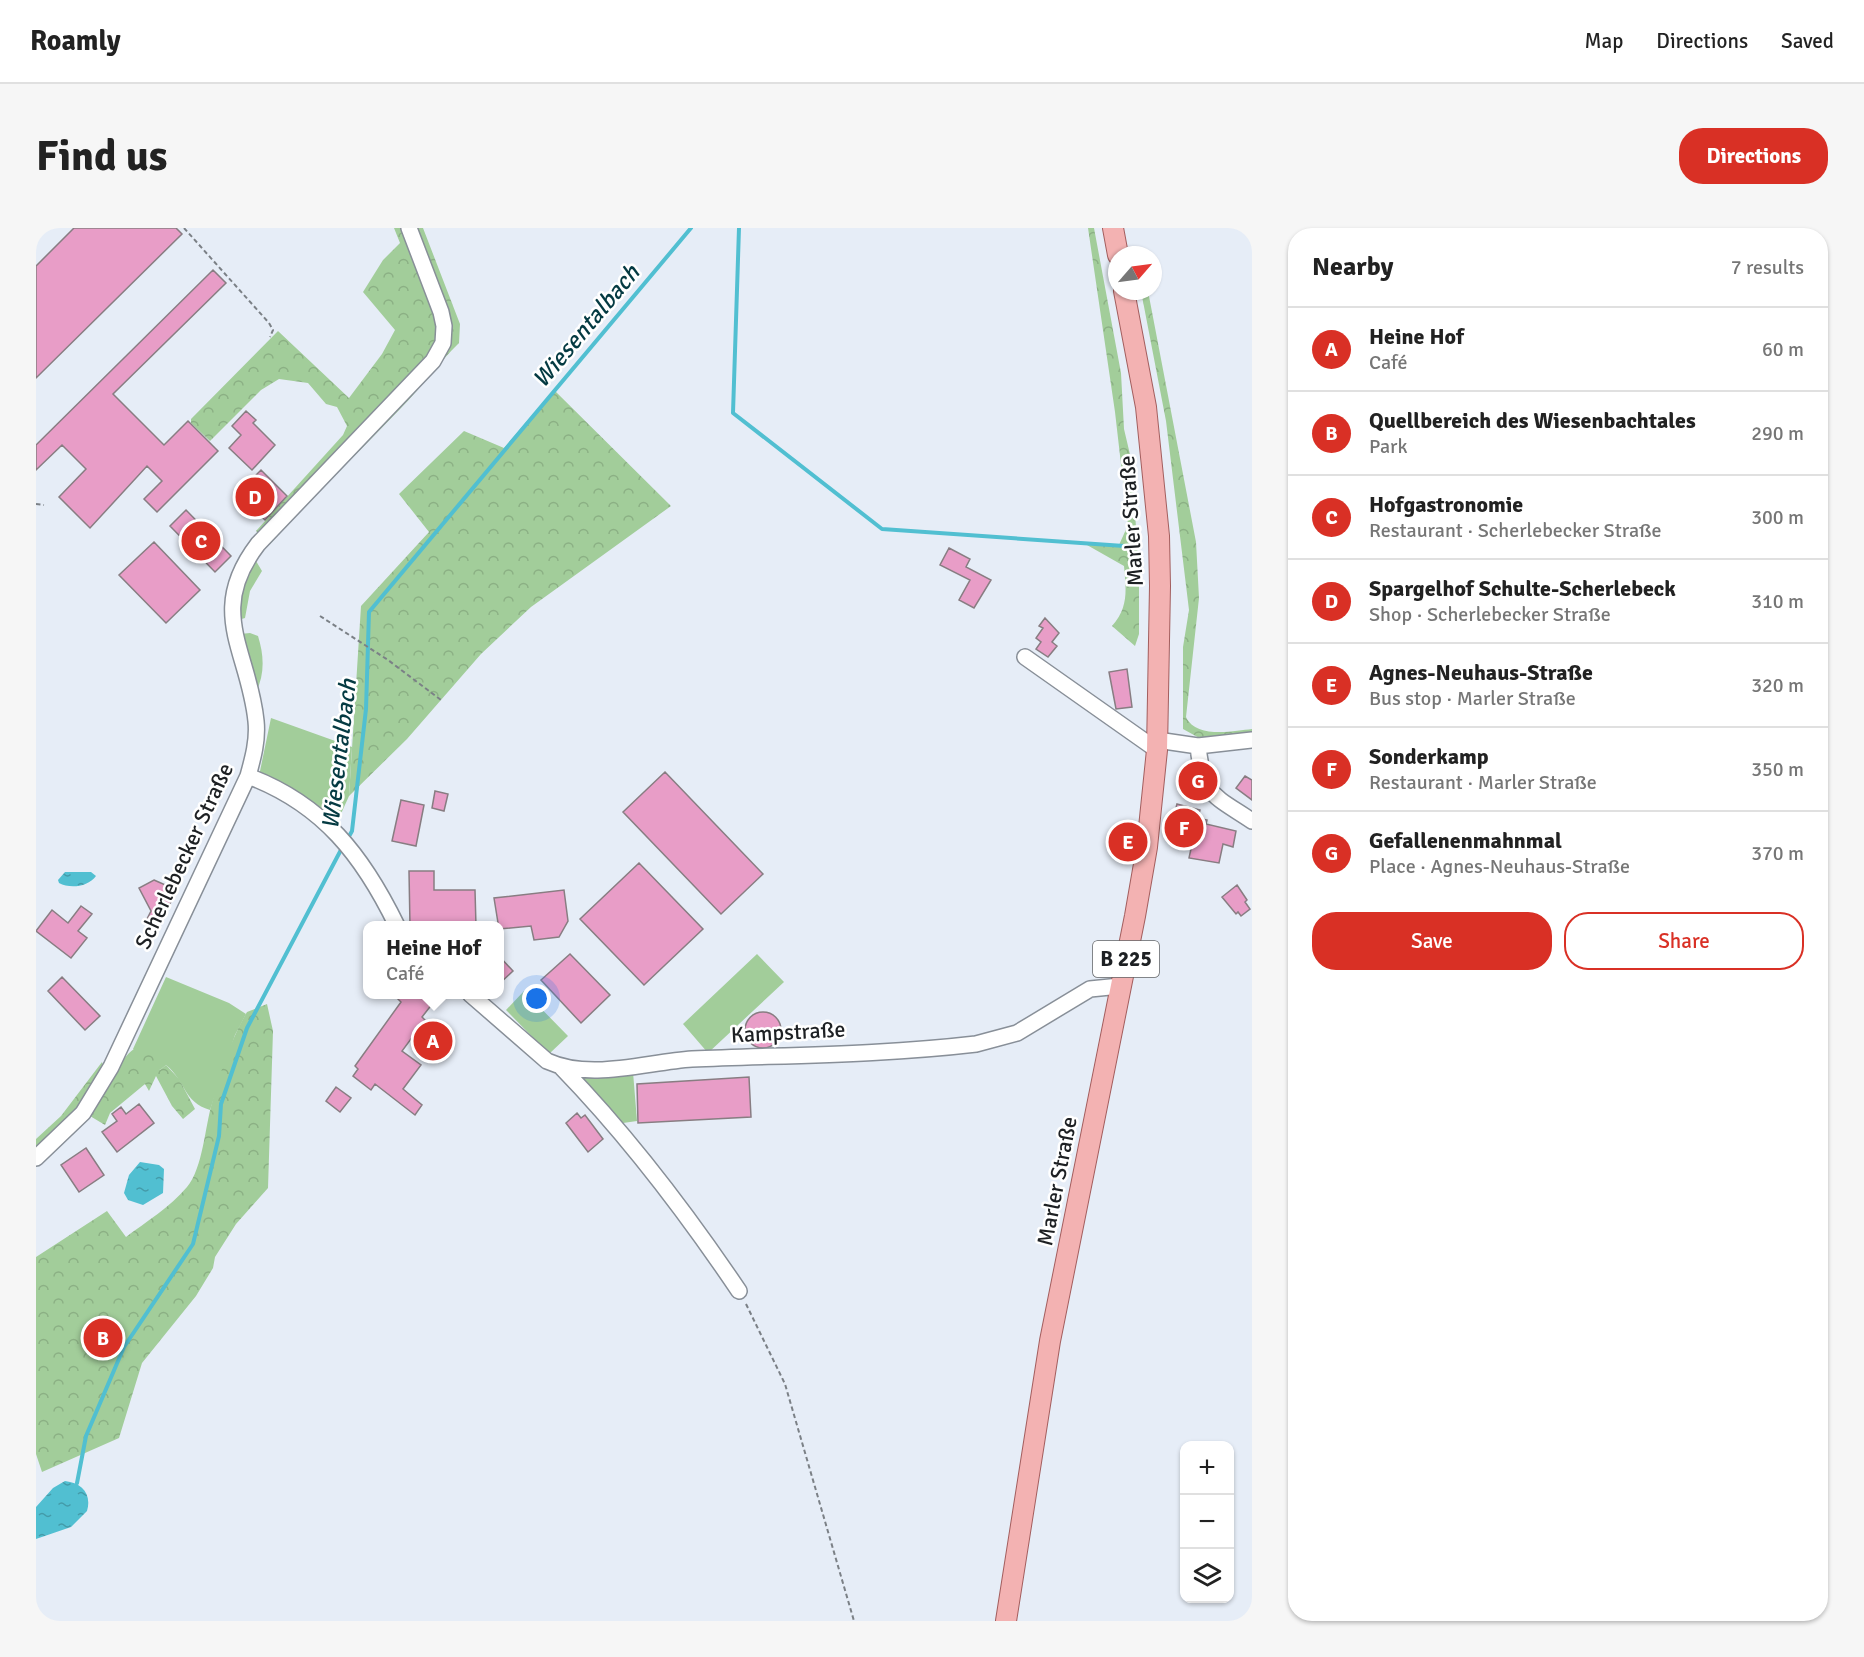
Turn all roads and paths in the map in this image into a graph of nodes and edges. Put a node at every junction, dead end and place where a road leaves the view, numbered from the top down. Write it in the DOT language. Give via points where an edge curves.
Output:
graph roads {
  1 [pos="184,228"];
  2 [pos="409,228"];
  3 [pos="1113,228"];
  4 [pos="1116,246"];
  5 [pos="1126,300"];
  6 [pos="270,337"];
  7 [pos="36,504"];
  8 [pos="44,505"];
  9 [pos="320,616"];
  10 [pos="1028,659"];
  11 [pos="441,700"];
  12 [pos="1252,740"];
  13 [pos="1157,745"];
  14 [pos="1198,746"];
  15 [pos="248,776"];
  16 [pos="1252,821"];
  17 [pos="395,921"];
  18 [pos="1120,986"];
  19 [pos="476,999"];
  20 [pos="562,1068"];
  21 [pos="36,1158"];
  22 [pos="739,1291"];
  23 [pos="854,1621"];
  24 [pos="1006,1621"];
  1 -- 6 [label="path" via="269,323 273,330"];
  2 -- 15 [label="street, Scherlebecker Straße" via="441,312 444,335 439,353 258,544 240,573 233,595 232,627 257,723"];
  3 -- 4 [label="main road"];
  5 -- 13 [label="main road, Marler Straße / B 225" via="1146,408 1160,536"];
  7 -- 8 [label="path"];
  9 -- 11 [label="path"];
  10 -- 13 [label="street"];
  12 -- 14 [label="street"];
  13 -- 14 [label="street"];
  13 -- 18 [label="main road, Marler Straße / B 225" via="1147,847"];
  14 -- 16 [label="street" via="1201,774 1214,796"];
  15 -- 17 [label="street" via="290,796 350,846 377,885"];
  15 -- 21 [label="street, Scherlebecker Straße" via="111,1067 83,1113"];
  18 -- 20 [label="street, Kampstraße" via="1090,989 1017,1033 976,1044 580,1070"];
  18 -- 24 [label="main road, Marler Straße / B 225" via="1050,1341"];
  19 -- 20 [label="street, Kampstraße" via="547,1062"];
  20 -- 22 [label="street" via="636,1148"];
  22 -- 23 [label="path" via="785,1384"];
}
